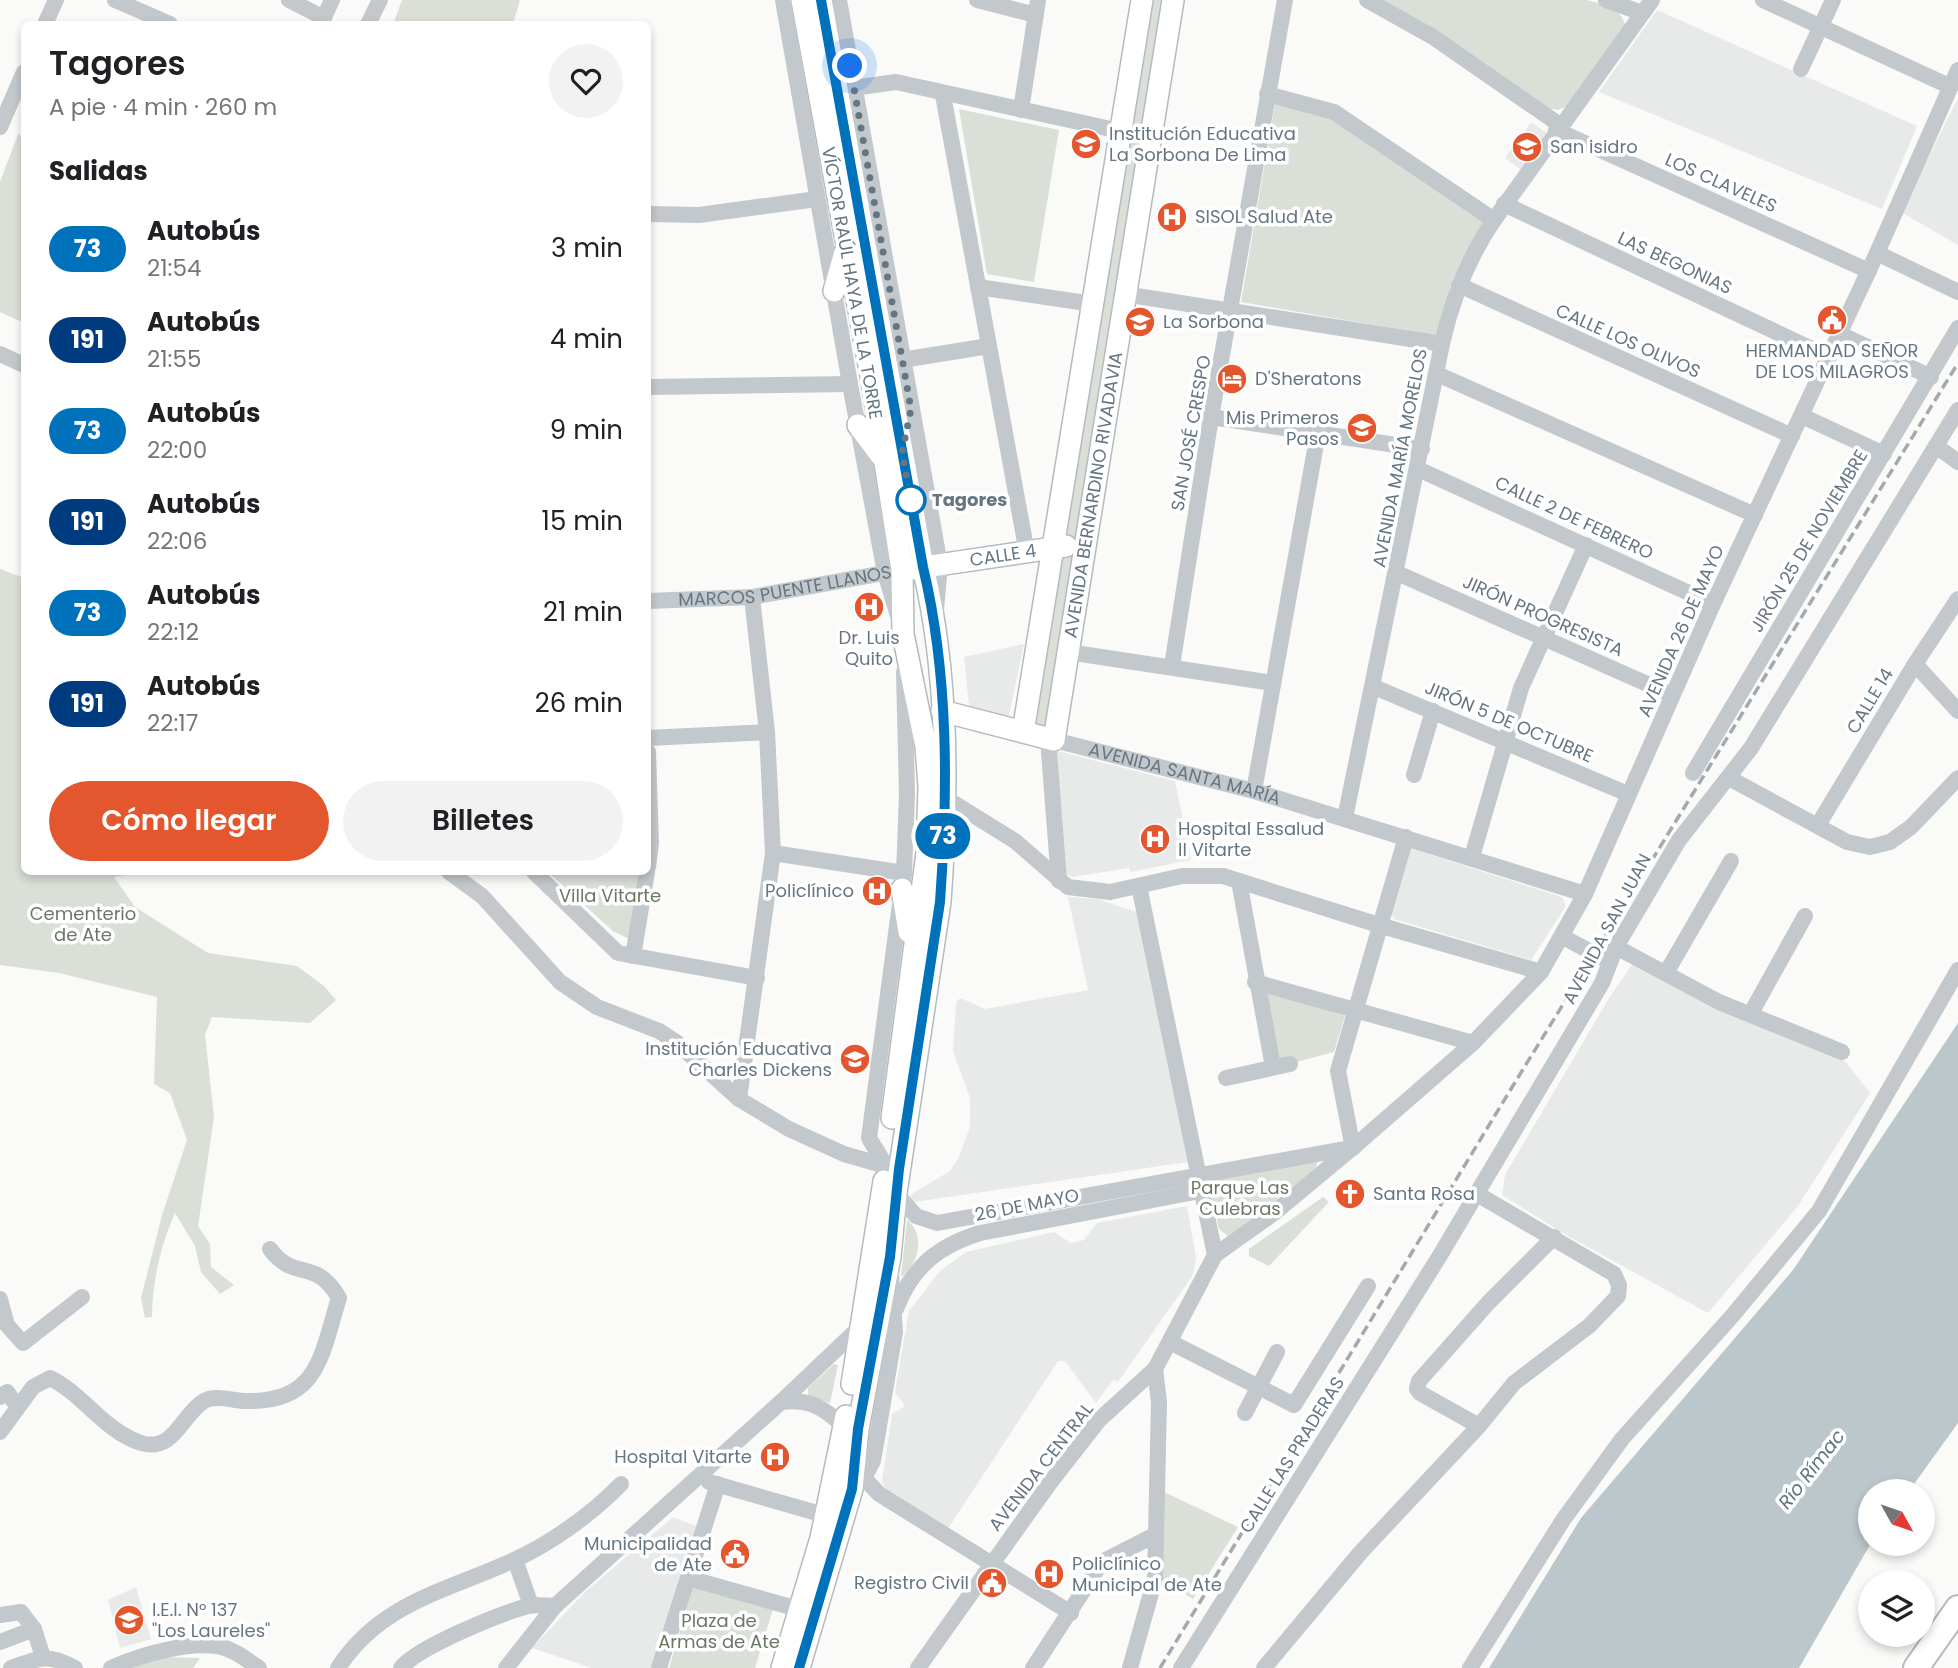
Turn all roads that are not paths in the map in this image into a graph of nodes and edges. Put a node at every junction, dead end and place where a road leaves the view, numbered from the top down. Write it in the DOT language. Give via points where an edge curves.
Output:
graph roads {
  1 [pos="56,0"];
  2 [pos="115,0"];
  3 [pos="289,0"];
  4 [pos="332,0"];
  5 [pos="380,0"];
  6 [pos="783,0"];
  7 [pos="802,0"];
  8 [pos="821,0"];
  9 [pos="839,0"];
  10 [pos="977,0"];
  11 [pos="1142,0"];
  12 [pos="1173,0"];
  13 [pos="1286,0"];
  14 [pos="1367,0"];
  15 [pos="1606,0"];
  16 [pos="1763,0"];
  17 [pos="1833,0"];
  18 [pos="1647,6"];
  19 [pos="1037,8"];
  20 [pos="47,21"];
  21 [pos="163,21"];
  22 [pos="322,21"];
  23 [pos="370,21"];
  24 [pos="1820,26"];
  25 [pos="1801,69"];
  26 [pos="1958,70"];
  27 [pos="21,79"];
  28 [pos="1950,86"];
  29 [pos="853,88"];
  30 [pos="1267,94"];
  31 [pos="943,95"];
  32 [pos="1021,110"];
  33 [pos="0,127"];
  34 [pos="1558,127"];
  35 [pos="1121,131"];
  36 [pos="817,199"];
  37 [pos="1504,204"];
  38 [pos="651,214"];
  39 [pos="1494,220"];
  40 [pos="855,245"];
  41 [pos="1877,253"];
  42 [pos="1869,271"];
  43 [pos="888,281"];
  44 [pos="1459,285"];
  45 [pos="978,287"];
  46 [pos="834,291"];
  47 [pos="1958,292"];
  48 [pos="1124,294"];
  49 [pos="1093,304"];
  50 [pos="1232,309"];
  51 [pos="1958,328"];
  52 [pos="1840,334"];
  53 [pos="1442,344"];
  54 [pos="989,346"];
  55 [pos="0,354"];
  56 [pos="1829,356"];
  57 [pos="902,360"];
  58 [pos="21,364"];
  59 [pos="1437,374"];
  60 [pos="1931,377"];
  61 [pos="850,384"];
  62 [pos="651,388"];
  63 [pos="911,409"];
  64 [pos="1958,410"];
  65 [pos="1211,416"];
  66 [pos="1801,416"];
  67 [pos="858,425"];
  68 [pos="1318,433"];
  69 [pos="1787,434"];
  70 [pos="1936,446"];
  71 [pos="1422,449"];
  72 [pos="1884,454"];
  73 [pos="893,456"];
  74 [pos="1958,463"];
  75 [pos="1418,469"];
  76 [pos="1755,515"];
  77 [pos="1586,545"];
  78 [pos="1084,546"];
  79 [pos="1054,547"];
  80 [pos="1027,553"];
  81 [pos="913,569"];
  82 [pos="1404,576"];
  83 [pos="752,597"];
  84 [pos="1958,599"];
  85 [pos="651,601"];
  86 [pos="1713,604"];
  87 [pos="903,634"];
  88 [pos="1545,637"];
  89 [pos="1068,652"];
  90 [pos="1914,664"];
  91 [pos="1172,666"];
  92 [pos="1273,683"];
  93 [pos="1374,687"];
  94 [pos="1665,692"];
  95 [pos="942,711"];
  96 [pos="1433,711"];
  97 [pos="1958,711"];
  98 [pos="767,732"];
  99 [pos="1023,732"];
  100 [pos="651,738"];
  101 [pos="1051,739"];
  102 [pos="1503,740"];
  103 [pos="1693,773"];
  104 [pos="1414,775"];
  105 [pos="1729,778"];
  106 [pos="1958,778"];
  107 [pos="1254,791"];
  108 [pos="1629,794"];
  109 [pos="944,797"];
  110 [pos="1345,818"];
  111 [pos="651,820"];
  112 [pos="1818,825"];
  113 [pos="1406,836"];
  114 [pos="651,848"];
  115 [pos="773,853"];
  116 [pos="1472,857"];
  117 [pos="1731,862"];
  118 [pos="453,875"];
  119 [pos="537,875"];
  120 [pos="646,875"];
  121 [pos="903,881"];
  122 [pos="1059,881"];
  123 [pos="1239,881"];
  124 [pos="1139,886"];
  125 [pos="1585,894"];
  126 [pos="1805,916"];
  127 [pos="1382,926"];
  128 [pos="1563,937"];
  129 [pos="1613,955"];
  130 [pos="633,956"];
  131 [pos="913,958"];
  132 [pos="1958,970"];
  133 [pos="1541,972"];
  134 [pos="1665,974"];
  135 [pos="757,978"];
  136 [pos="1255,982"];
  137 [pos="1357,1010"];
  138 [pos="1751,1013"];
  139 [pos="1473,1044"];
  140 [pos="1842,1052"];
  141 [pos="1290,1064"];
  142 [pos="1273,1067"];
  143 [pos="1226,1078"];
  144 [pos="739,1099"];
  145 [pos="1353,1148"];
  146 [pos="886,1166"];
  147 [pos="1199,1184"];
  148 [pos="896,1193"];
  149 [pos="1477,1194"];
  150 [pos="929,1223"];
  151 [pos="1554,1237"];
  152 [pos="270,1249"];
  153 [pos="1215,1255"];
  154 [pos="890,1257"];
  155 [pos="924,1262"];
  156 [pos="1368,1286"];
  157 [pos="82,1297"];
  158 [pos="0,1299"];
  159 [pos="895,1311"];
  160 [pos="861,1326"];
  161 [pos="1170,1342"];
  162 [pos="1277,1352"];
  163 [pos="1369,1368"];
  164 [pos="1155,1369"];
  165 [pos="1141,1382"];
  166 [pos="1259,1385"];
  167 [pos="1157,1387"];
  168 [pos="2,1390"];
  169 [pos="781,1402"];
  170 [pos="17,1406"];
  171 [pos="1245,1413"];
  172 [pos="1479,1426"];
  173 [pos="0,1432"];
  174 [pos="844,1434"];
  175 [pos="698,1479"];
  176 [pos="621,1484"];
  177 [pos="718,1484"];
  178 [pos="858,1484"];
  179 [pos="817,1513"];
  180 [pos="1155,1535"];
  181 [pos="515,1560"];
  182 [pos="991,1566"];
  183 [pos="688,1578"];
  184 [pos="531,1605"];
  185 [pos="555,1606"];
  186 [pos="791,1607"];
  187 [pos="1958,1608"];
  188 [pos="1071,1613"];
  189 [pos="0,1615"];
  190 [pos="34,1629"];
  191 [pos="0,1642"];
  192 [pos="43,1657"];
  193 [pos="793,1663"];
  194 [pos="12,1668"];
  195 [pos="75,1668"];
  196 [pos="111,1668"];
  197 [pos="258,1668"];
  198 [pos="338,1668"];
  199 [pos="401,1668"];
  200 [pos="506,1668"];
  201 [pos="659,1668"];
  202 [pos="918,1668"];
  203 [pos="1033,1668"];
  204 [pos="1130,1668"];
  205 [pos="1181,1668"];
  206 [pos="1264,1668"];
  207 [pos="1470,1668"];
  208 [pos="1916,1668"];
  1 -- 20 [label="street"];
  2 -- 21 [label="street"];
  3 -- 22 [label="street"];
  4 -- 22 [label="street"];
  5 -- 23 [label="street"];
  6 -- 36 [label="street, VÍCTOR RAÚL HAYA DE LA TORRE"];
  7 -- 40 [label="main road"];
  8 -- 40 [label="main road"];
  9 -- 29 [label="street, VÍCTOR RAÚL HAYA DE LA TORRE"];
  10 -- 19 [label="street"];
  11 -- 35 [label="main road, AVENIDA BERNARDINO RIVADAVIA"];
  12 -- 48 [label="main road, AVENIDA BERNARDINO RIVADAVIA"];
  13 -- 30 [label="street, SAN JOSÉ CRESPO"];
  14 -- 34 [label="street, LOS CLAVELES" via="1433,37"];
  15 -- 18 [label="street"];
  16 -- 24 [label="street"];
  17 -- 24 [label="street"];
  18 -- 34 [label="street, AVENIDA MARÍA MORELOS" via="1623,48"];
  19 -- 32 [label="street"];
  24 -- 25 [label="street"];
  24 -- 28 [label="street"];
  26 -- 28 [label="street, AVENIDA 26 DE MAYO"];
  27 -- 33 [label="street"];
  28 -- 41 [label="street, AVENIDA 26 DE MAYO"];
  29 -- 31 [label="street" via="896,82"];
  29 -- 43 [label="street, VÍCTOR RAÚL HAYA DE LA TORRE"];
  30 -- 39 [label="street" via="1334,112"];
  30 -- 50 [label="street, SAN JOSÉ CRESPO"];
  31 -- 32 [label="street"];
  31 -- 45 [label="street"];
  32 -- 35 [label="street"];
  34 -- 37 [label="street, AVENIDA MARÍA MORELOS"];
  34 -- 42 [label="street, LOS CLAVELES"];
  35 -- 49 [label="main road, AVENIDA BERNARDINO RIVADAVIA"];
  36 -- 38 [label="street" via="699,215"];
  36 -- 46 [label="street, VÍCTOR RAÚL HAYA DE LA TORRE"];
  37 -- 39 [label="street, AVENIDA MARÍA MORELOS"];
  37 -- 56 [label="street, LAS BEGONIAS"];
  39 -- 44 [label="street, AVENIDA MARÍA MORELOS"];
  40 -- 43 [label="main road"];
  40 -- 46 [label="main road"];
  40 -- 73 [label="main road"];
  41 -- 42 [label="street, AVENIDA 26 DE MAYO"];
  41 -- 47 [label="street"];
  42 -- 52 [label="street, AVENIDA 26 DE MAYO"];
  43 -- 57 [label="street, VÍCTOR RAÚL HAYA DE LA TORRE"];
  44 -- 53 [label="street, AVENIDA MARÍA MORELOS"];
  44 -- 69 [label="street, CALLE LOS OLIVOS"];
  45 -- 49 [label="street"];
  45 -- 54 [label="street"];
  46 -- 61 [label="street, VÍCTOR RAÚL HAYA DE LA TORRE"];
  48 -- 50 [label="street"];
  48 -- 78 [label="main road, AVENIDA BERNARDINO RIVADAVIA"];
  49 -- 79 [label="main road, AVENIDA BERNARDINO RIVADAVIA"];
  50 -- 53 [label="street"];
  50 -- 65 [label="street, SAN JOSÉ CRESPO"];
  51 -- 60 [label="street, JIRÓN 25 DE NOVIEMBRE"];
  52 -- 56 [label="street, AVENIDA 26 DE MAYO"];
  52 -- 60 [label="street"];
  53 -- 59 [label="street, AVENIDA MARÍA MORELOS"];
  54 -- 57 [label="street"];
  54 -- 80 [label="street"];
  55 -- 58 [label="street"];
  56 -- 66 [label="street, AVENIDA 26 DE MAYO"];
  57 -- 63 [label="street, VÍCTOR RAÚL HAYA DE LA TORRE"];
  59 -- 71 [label="street, AVENIDA MARÍA MORELOS"];
  59 -- 76 [label="street"];
  60 -- 72 [label="street, JIRÓN 25 DE NOVIEMBRE"];
  61 -- 62 [label="street"];
  61 -- 67 [label="street, VÍCTOR RAÚL HAYA DE LA TORRE"];
  63 -- 73 [label="main road"];
  63 -- 81 [label="street, VÍCTOR RAÚL HAYA DE LA TORRE"];
  64 -- 70 [label="street, AVENIDA SAN JUAN"];
  65 -- 68 [label="street"];
  65 -- 91 [label="street, SAN JOSÉ CRESPO"];
  66 -- 69 [label="street, AVENIDA 26 DE MAYO"];
  66 -- 72 [label="street"];
  67 -- 73 [label="main road"];
  67 -- 81 [label="street, VÍCTOR RAÚL HAYA DE LA TORRE"];
  68 -- 71 [label="street"];
  68 -- 92 [label="street"];
  69 -- 76 [label="street, AVENIDA 26 DE MAYO"];
  70 -- 74 [label="street"];
  70 -- 105 [label="street, AVENIDA SAN JUAN"];
  71 -- 75 [label="street, AVENIDA MARÍA MORELOS"];
  72 -- 103 [label="street, JIRÓN 25 DE NOVIEMBRE"];
  73 -- 81 [label="main road"];
  75 -- 77 [label="street, CALLE 2 DE FEBRERO"];
  75 -- 82 [label="street, AVENIDA MARÍA MORELOS"];
  76 -- 86 [label="street, AVENIDA 26 DE MAYO"];
  77 -- 86 [label="street, CALLE 2 DE FEBRERO"];
  77 -- 88 [label="street"];
  78 -- 79 [label="main road, CALLE 4"];
  78 -- 89 [label="main road, AVENIDA BERNARDINO RIVADAVIA"];
  79 -- 80 [label="main road, CALLE 4"];
  79 -- 99 [label="main road, AVENIDA BERNARDINO RIVADAVIA"];
  80 -- 81 [label="main road, CALLE 4"];
  81 -- 83 [label="street, MARCOS PUENTE LLANOS"];
  81 -- 87 [label="main road"];
  81 -- 95 [label="main road" via="936,619"];
  82 -- 88 [label="street, JIRÓN PROGRESISTA"];
  82 -- 93 [label="street, AVENIDA MARÍA MORELOS"];
  83 -- 85 [label="street, MARCOS PUENTE LLANOS"];
  83 -- 98 [label="street"];
  84 -- 90 [label="street, CALLE 14"];
  86 -- 94 [label="street, AVENIDA 26 DE MAYO"];
  87 -- 121 [label="street" via="907,794"];
  87 -- 131 [label="main road" via="920,707 929,786 927,853"];
  88 -- 94 [label="street, JIRÓN PROGRESISTA"];
  88 -- 102 [label="street"];
  89 -- 91 [label="street"];
  89 -- 101 [label="main road, AVENIDA BERNARDINO RIVADAVIA"];
  90 -- 97 [label="street"];
  90 -- 112 [label="street, CALLE 14"];
  91 -- 92 [label="street"];
  92 -- 107 [label="street"];
  93 -- 96 [label="street, JIRÓN 5 DE OCTUBRE"];
  93 -- 110 [label="street, AVENIDA MARÍA MORELOS"];
  94 -- 108 [label="street, AVENIDA 26 DE MAYO"];
  95 -- 99 [label="main road, AVENIDA SANTA MARÍA"];
  95 -- 109 [label="main road"];
  96 -- 102 [label="street, JIRÓN 5 DE OCTUBRE"];
  96 -- 104 [label="street"];
  98 -- 100 [label="street"];
  98 -- 115 [label="street"];
  99 -- 101 [label="main road, AVENIDA SANTA MARÍA"];
  101 -- 107 [label="street, AVENIDA SANTA MARÍA"];
  101 -- 122 [label="street"];
  102 -- 108 [label="street, JIRÓN 5 DE OCTUBRE"];
  102 -- 116 [label="street"];
  105 -- 112 [label="street"];
  105 -- 129 [label="street, AVENIDA SAN JUAN" via="1679,840"];
  106 -- 112 [label="street" via="1912,827 1890,842 1870,847 1847,842"];
  107 -- 110 [label="street, AVENIDA SANTA MARÍA"];
  108 -- 125 [label="street, AVENIDA 26 DE MAYO"];
  109 -- 122 [label="street" via="1015,841"];
  109 -- 148 [label="main road" via="940,902"];
  110 -- 113 [label="street, AVENIDA SANTA MARÍA"];
  111 -- 114 [label="street"];
  113 -- 116 [label="street, AVENIDA SANTA MARÍA"];
  113 -- 127 [label="street"];
  115 -- 121 [label="street"];
  115 -- 135 [label="street"];
  116 -- 125 [label="street, AVENIDA SANTA MARÍA"];
  117 -- 134 [label="street"];
  118 -- 144 [label="street" via="482,897 560,982 597,1007 676,1042"];
  119 -- 130 [label="street" via="618,953"];
  120 -- 130 [label="street"];
  121 -- 131 [label="main road"];
  121 -- 146 [label="street" via="869,1138"];
  122 -- 124 [label="street" via="1068,887 1110,892"];
  123 -- 124 [label="street" via="1206,874"];
  123 -- 127 [label="street"];
  123 -- 136 [label="street"];
  124 -- 147 [label="street"];
  125 -- 128 [label="street, AVENIDA 26 DE MAYO"];
  126 -- 138 [label="street"];
  127 -- 133 [label="street"];
  127 -- 137 [label="street"];
  128 -- 129 [label="street"];
  128 -- 133 [label="street, AVENIDA 26 DE MAYO"];
  129 -- 134 [label="street"];
  129 -- 149 [label="street, AVENIDA SAN JUAN" via="1602,983"];
  130 -- 135 [label="street"];
  131 -- 146 [label="main road"];
  132 -- 207 [label="street" via="1819,1211 1622,1439 1563,1520"];
  133 -- 139 [label="street, AVENIDA 26 DE MAYO"];
  134 -- 138 [label="street"];
  135 -- 144 [label="street"];
  136 -- 137 [label="street"];
  136 -- 142 [label="street"];
  137 -- 139 [label="street"];
  137 -- 145 [label="street" via="1337,1076"];
  138 -- 140 [label="street"];
  139 -- 145 [label="street, AVENIDA 26 DE MAYO"];
  141 -- 142 [label="street"];
  142 -- 143 [label="street"];
  144 -- 146 [label="street" via="789,1129 844,1154"];
  145 -- 147 [label="street"];
  145 -- 153 [label="street, AVENIDA 26 DE MAYO"];
  146 -- 160 [label="main road"];
  147 -- 150 [label="street, 26 DE MAYO"];
  147 -- 153 [label="street"];
  147 -- 155 [label="street, 26 DE MAYO" via="980,1233 950,1243"];
  148 -- 150 [label="street" via="910,1211"];
  148 -- 154 [label="main road"];
  149 -- 151 [label="street"];
  149 -- 163 [label="street, AVENIDA SAN JUAN"];
  150 -- 155 [label="street" via="930,1243"];
  151 -- 172 [label="street" via="1419,1381 1419,1393"];
  151 -- 172 [label="street" via="1614,1275 1618,1296 1589,1326 1514,1383"];
  152 -- 170 [label="street" via="281,1264 316,1272 328,1280 339,1298 312,1376 292,1394 252,1402 205,1400 177,1432 153,1445 140,1443 103,1422 50,1378 33,1387"];
  153 -- 161 [label="street, AVENIDA CENTRAL"];
  154 -- 159 [label="street"];
  154 -- 178 [label="main road" via="858,1429"];
  155 -- 159 [label="street, 26 DE MAYO" via="902,1292"];
  156 -- 166 [label="street" via="1294,1405"];
  157 -- 158 [label="street" via="23,1343 7,1325"];
  159 -- 178 [label="street" via="873,1461"];
  160 -- 169 [label="street"];
  160 -- 174 [label="main road"];
  161 -- 164 [label="street, AVENIDA CENTRAL"];
  161 -- 166 [label="street"];
  162 -- 166 [label="street"];
  163 -- 205 [label="street, CALLE LAS PRADERAS"];
  164 -- 165 [label="street, AVENIDA CENTRAL"];
  164 -- 167 [label="street"];
  165 -- 167 [label="street"];
  165 -- 182 [label="street, AVENIDA CENTRAL" via="1098,1420"];
  166 -- 171 [label="street"];
  167 -- 180 [label="street"];
  168 -- 170 [label="street"];
  169 -- 174 [label="street" via="810,1402 824,1408"];
  169 -- 175 [label="street"];
  170 -- 173 [label="street"];
  172 -- 206 [label="street" via="1360,1553"];
  174 -- 179 [label="street"];
  174 -- 193 [label="main road"];
  175 -- 177 [label="street"];
  175 -- 185 [label="street"];
  176 -- 181 [label="street" via="571,1525"];
  177 -- 179 [label="street"];
  177 -- 183 [label="street"];
  178 -- 182 [label="street"];
  178 -- 193 [label="main road"];
  179 -- 186 [label="street"];
  180 -- 188 [label="street" via="1102,1562"];
  180 -- 204 [label="street" via="1154,1585"];
  181 -- 184 [label="street"];
  181 -- 198 [label="street" via="405,1606 374,1625"];
  182 -- 188 [label="street"];
  182 -- 202 [label="street, AVENIDA CENTRAL"];
  183 -- 186 [label="street"];
  183 -- 201 [label="street"];
  184 -- 185 [label="street"];
  184 -- 199 [label="street" via="428,1648"];
  185 -- 200 [label="street"];
  186 -- 193 [label="street"];
  187 -- 208 [label="highway"];
  188 -- 203 [label="street"];
  189 -- 190 [label="street" via="21,1612"];
  190 -- 191 [label="street"];
  190 -- 192 [label="street"];
  192 -- 194 [label="street"];
  192 -- 195 [label="street"];
  196 -- 197 [label="street" via="153,1652 209,1646 225,1648"];
}
